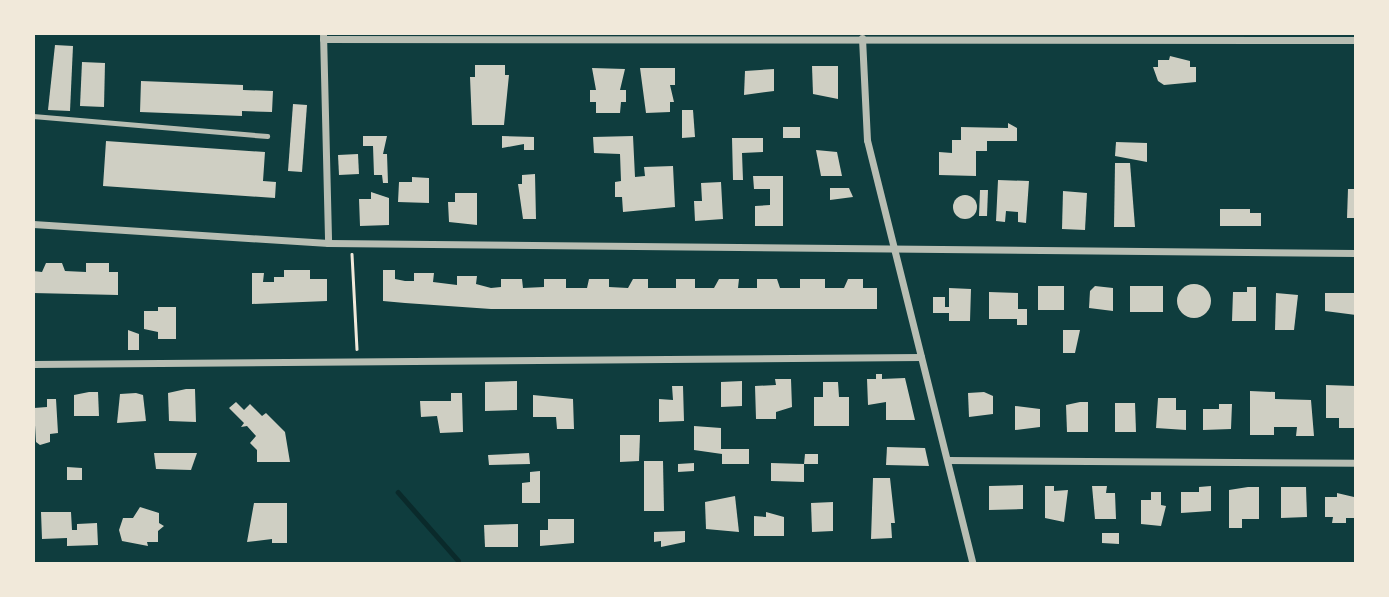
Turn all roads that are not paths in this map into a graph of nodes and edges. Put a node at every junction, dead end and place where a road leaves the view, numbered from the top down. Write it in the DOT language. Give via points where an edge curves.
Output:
graph roads {
  1 [pos="323,36"];
  2 [pos="862,38"];
  3 [pos="1356,40"];
  4 [pos="33,116"];
  5 [pos="267,136"];
  6 [pos="33,224"];
  7 [pos="328,243"];
  8 [pos="894,250"];
  9 [pos="1356,253"];
  10 [pos="921,357"];
  11 [pos="33,364"];
  12 [pos="948,460"];
  13 [pos="1356,463"];
  14 [pos="972,564"];
  1 -- 2 [label="street"];
  1 -- 7 [label="street"];
  2 -- 3 [label="street"];
  2 -- 8 [label="street" via="867,140"];
  4 -- 5 [label="lane"];
  6 -- 7 [label="street"];
  7 -- 8 [label="street"];
  8 -- 9 [label="street"];
  8 -- 10 [label="street"];
  10 -- 11 [label="street"];
  10 -- 12 [label="street"];
  12 -- 13 [label="street"];
  12 -- 14 [label="street"];
}
